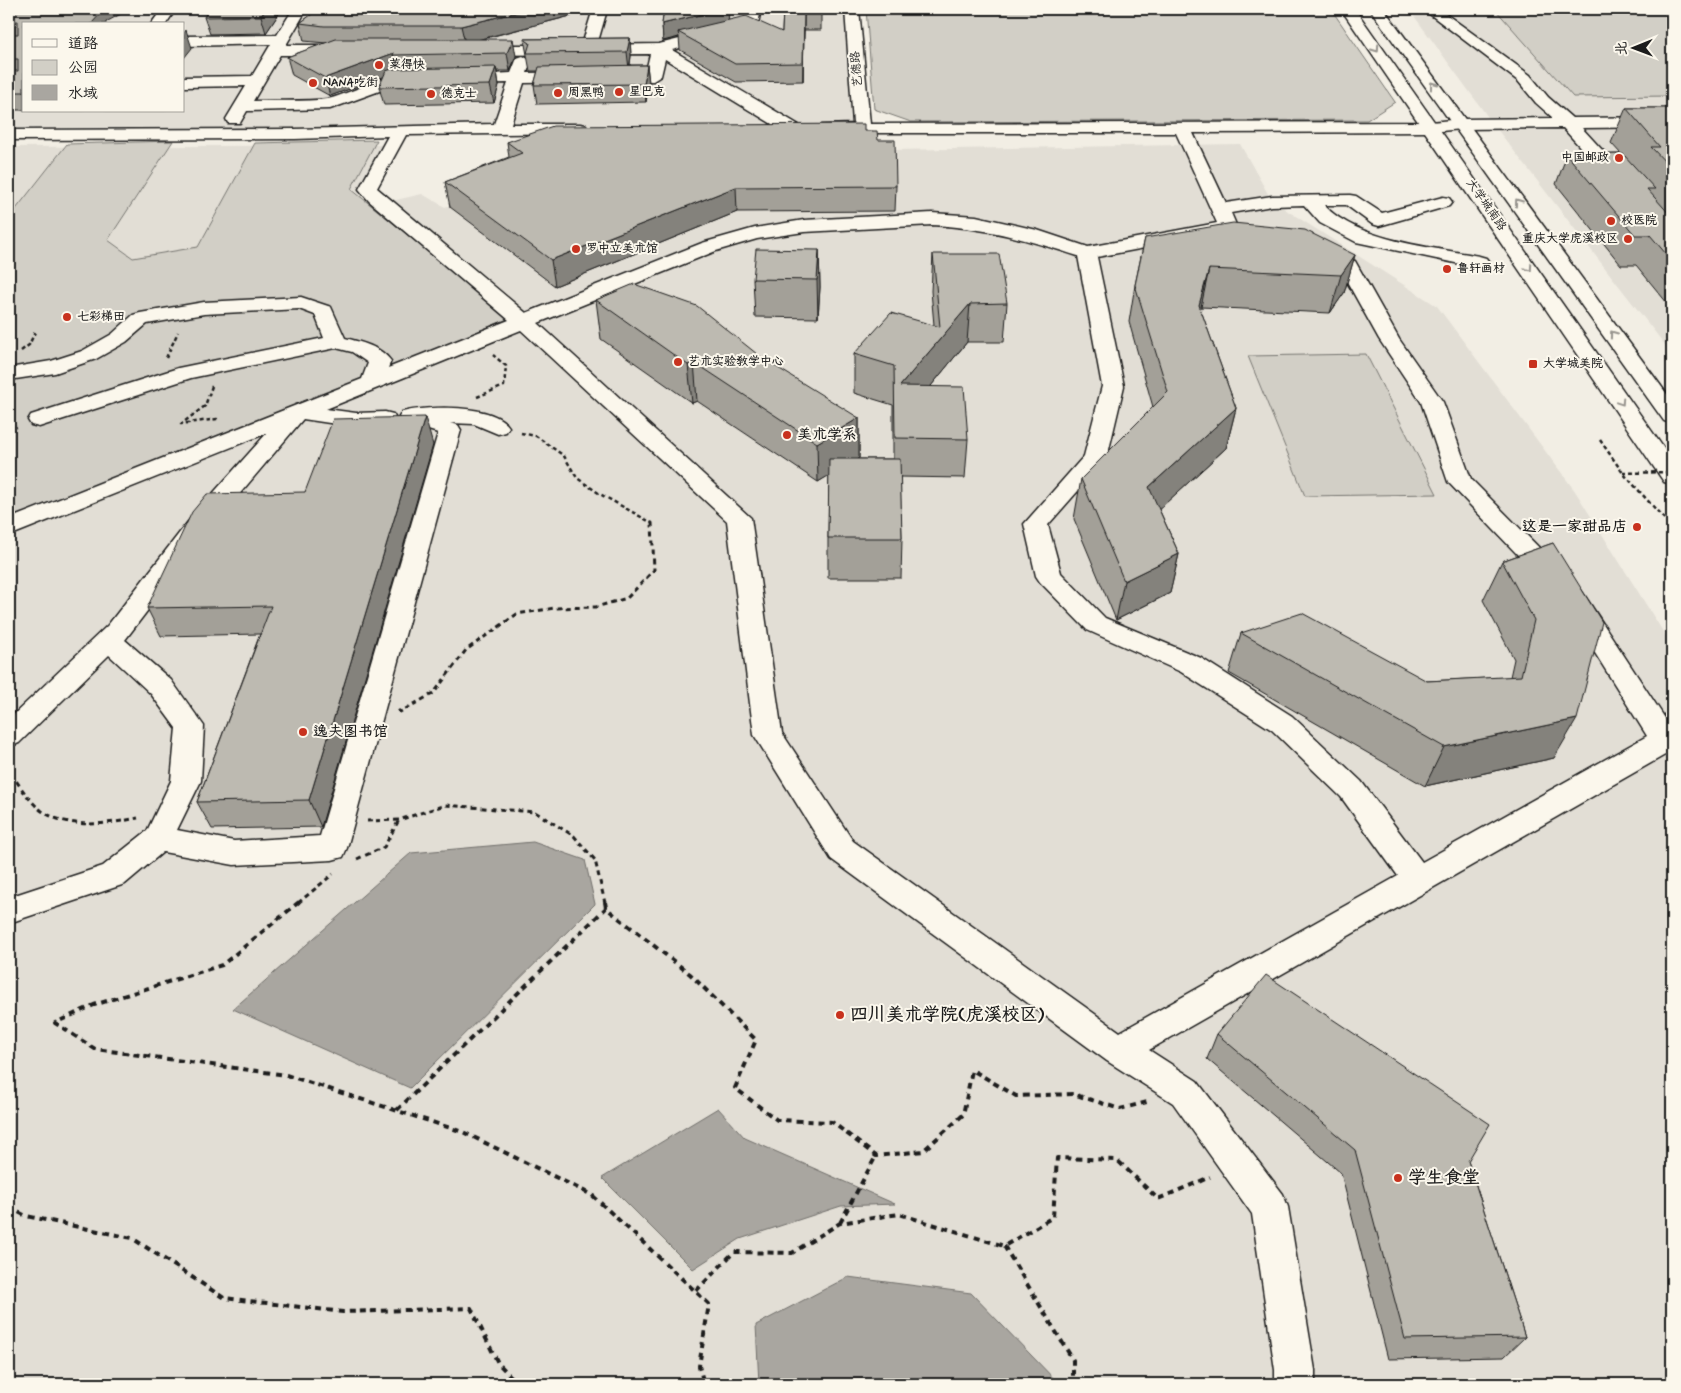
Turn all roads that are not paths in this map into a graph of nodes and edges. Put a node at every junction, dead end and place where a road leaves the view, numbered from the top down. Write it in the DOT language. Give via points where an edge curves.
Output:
graph roads {
  1 [pos="169,9"];
  2 [pos="300,9"];
  3 [pos="754,9"];
  4 [pos="852,9"];
  5 [pos="1348,9"];
  6 [pos="1377,9"];
  7 [pos="1430,9"];
  8 [pos="600,10"];
  9 [pos="159,22"];
  10 [pos="204,28"];
  11 [pos="189,41"];
  12 [pos="279,45"];
  13 [pos="659,49"];
  14 [pos="362,50"];
  15 [pos="459,50"];
  16 [pos="526,50"];
  17 [pos="588,50"];
  18 [pos="518,78"];
  19 [pos="257,81"];
  20 [pos="185,82"];
  21 [pos="242,106"];
  22 [pos="1672,122"];
  23 [pos="1568,123"];
  24 [pos="1461,124"];
  25 [pos="1431,127"];
  26 [pos="862,128"];
  27 [pos="598,129"];
  28 [pos="763,129"];
  29 [pos="792,129"];
  30 [pos="1183,129"];
  31 [pos="400,130"];
  32 [pos="501,130"];
  33 [pos="225,134"];
  34 [pos="9,135"];
  35 [pos="1309,199"];
  36 [pos="1443,202"];
  37 [pos="1231,223"];
  38 [pos="1672,236"];
  39 [pos="1292,248"];
  40 [pos="1088,253"];
  41 [pos="1479,262"];
  42 [pos="517,323"];
  43 [pos="336,342"];
  44 [pos="12,364"];
  45 [pos="371,382"];
  46 [pos="298,411"];
  47 [pos="1672,416"];
  48 [pos="410,417"];
  49 [pos="39,420"];
  50 [pos="498,427"];
  51 [pos="1672,477"];
  52 [pos="9,528"];
  53 [pos="109,640"];
  54 [pos="9,736"];
  55 [pos="1668,740"];
  56 [pos="160,834"];
  57 [pos="1418,880"];
  58 [pos="9,910"];
  59 [pos="1119,1050"];
  60 [pos="1295,1384"];
  1 -- 9 [label="street"];
  2 -- 12 [label="street"];
  3 -- 13 [label="street" via="752,26"];
  4 -- 26 [label="street, 艺德路"];
  5 -- 25 [label="street, 大学城南路, one-way"];
  24 -- 6 [label="street, 大学城南路, one-way"];
  7 -- 23 [label="street" via="1524,78 1542,100"];
  8 -- 17 [label="street"];
  10 -- 11 [label="street"];
  11 -- 12 [label="street"];
  12 -- 14 [label="street"];
  12 -- 19 [label="street"];
  13 -- 17 [label="street"];
  13 -- 18 [label="street" via="653,76"];
  13 -- 29 [label="street"];
  15 -- 16 [label="street"];
  16 -- 17 [label="street"];
  16 -- 18 [label="street"];
  18 -- 21 [label="street" via="394,80 330,104"];
  18 -- 32 [label="street"];
  19 -- 20 [label="street"];
  19 -- 21 [label="street"];
  21 -- 33 [label="street"];
  22 -- 23 [label="street"];
  23 -- 24 [label="street"];
  23 -- 38 [label="street"];
  24 -- 25 [label="street"];
  47 -- 24 [label="street, 大学城南路, one-way"];
  25 -- 30 [label="street"];
  25 -- 51 [label="street, 大学城南路, one-way"];
  26 -- 29 [label="street"];
  26 -- 30 [label="street"];
  27 -- 32 [label="street"];
  28 -- 29 [label="street"];
  30 -- 37 [label="street"];
  31 -- 32 [label="street"];
  31 -- 33 [label="street"];
  31 -- 42 [label="street" via="368,188"];
  33 -- 34 [label="street"];
  35 -- 36 [label="street" via="1350,200 1379,220"];
  35 -- 37 [label="street" via="1272,200"];
  35 -- 41 [label="street" via="1326,219 1363,238"];
  37 -- 40 [label="street"];
  39 -- 55 [label="street" via="1348,265 1389,339 1432,402 1460,482 1572,596"];
  40 -- 42 [label="street" via="1030,234 976,222 932,219 804,226 709,246"];
  40 -- 57 [label="street" via="1113,386 1095,458 1036,524 1049,576 1096,624 1191,666 1282,723 1351,789"];
  42 -- 45 [label="street"];
  42 -- 59 [label="street" via="739,518 768,735 842,850"];
  43 -- 44 [label="street" via="324,311 301,303 188,311 140,318 119,338 89,355 55,367"];
  43 -- 45 [label="street" via="359,348 380,361"];
  43 -- 49 [label="street" via="186,373"];
  45 -- 46 [label="street"];
  46 -- 48 [label="street" via="356,420"];
  46 -- 52 [label="street"];
  46 -- 53 [label="street" via="200,524"];
  48 -- 50 [label="street" via="478,417"];
  48 -- 56 [label="street" via="450,430 332,848 234,853"];
  53 -- 54 [label="street"];
  53 -- 56 [label="street" via="161,687 190,726 186,781"];
  55 -- 57 [label="street"];
  56 -- 58 [label="street" via="114,875"];
  57 -- 59 [label="street"];
  59 -- 60 [label="street" via="1186,1092 1270,1207"];
}
